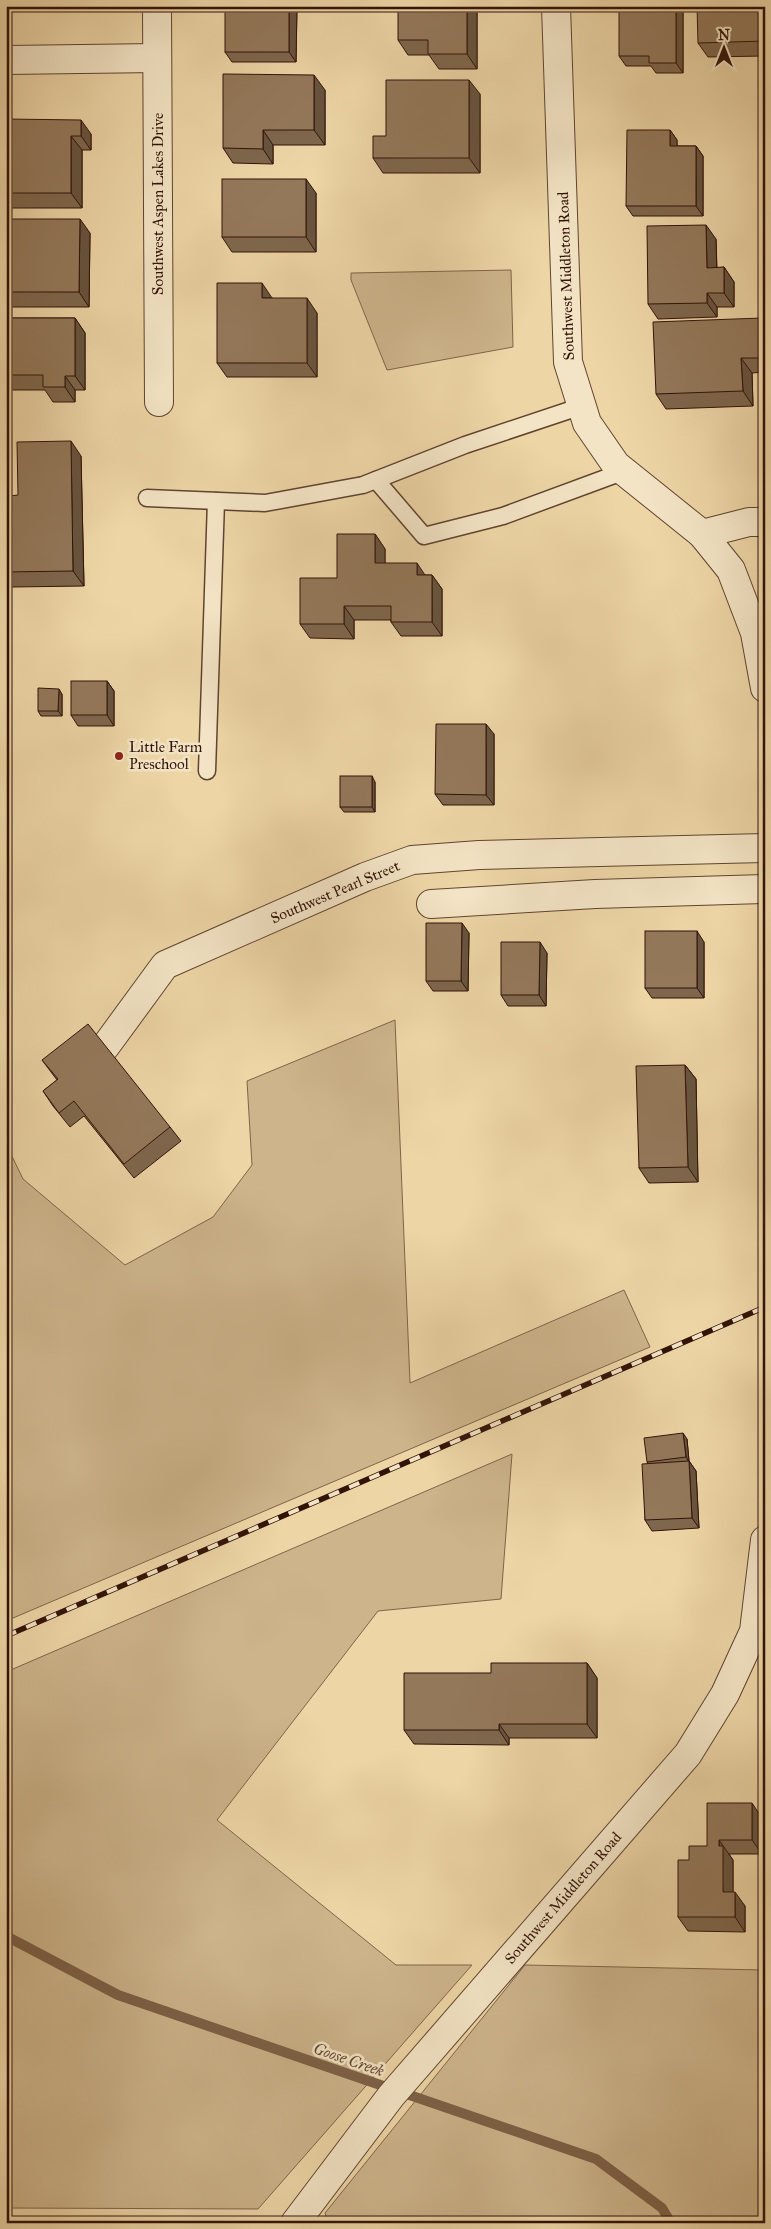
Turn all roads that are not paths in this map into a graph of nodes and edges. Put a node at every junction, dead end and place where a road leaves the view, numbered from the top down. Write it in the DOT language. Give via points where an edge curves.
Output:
graph roads {
  1 [pos="157,6"];
  2 [pos="556,6"];
  3 [pos="157,58"];
  4 [pos="6,60"];
  5 [pos="159,402"];
  6 [pos="582,406"];
  7 [pos="623,470"];
  8 [pos="376,480"];
  9 [pos="146,498"];
  10 [pos="216,501"];
  11 [pos="765,522"];
  12 [pos="702,534"];
  13 [pos="765,688"];
  14 [pos="207,771"];
  15 [pos="765,848"];
  16 [pos="765,889"];
  17 [pos="430,904"];
  18 [pos="105,1047"];
  19 [pos="765,1540"];
  20 [pos="295,2223"];
  1 -- 3 [label="street, Southwest Aspen Lakes Drive"];
  2 -- 6 [label="street, Southwest Middleton Road" via="568,362"];
  3 -- 4 [label="street"];
  3 -- 5 [label="street, Southwest Aspen Lakes Drive"];
  6 -- 7 [label="street, Southwest Middleton Road" via="587,423 616,465"];
  6 -- 8 [label="lane" via="465,445"];
  7 -- 8 [label="lane" via="503,516 424,536"];
  7 -- 12 [label="street, Southwest Middleton Road"];
  8 -- 10 [label="lane" via="265,503"];
  9 -- 10 [label="lane"];
  10 -- 14 [label="lane"];
  11 -- 12 [label="street" via="749,522"];
  12 -- 13 [label="street, Southwest Middleton Road" via="731,570 755,633"];
  15 -- 18 [label="street, Southwest Pearl Street" via="479,855 412,860 166,965"];
  16 -- 17 [label="street" via="595,894"];
  19 -- 20 [label="street, Southwest Middleton Road" via="754,1631 725,1694 688,1754 391,2096"];
}
